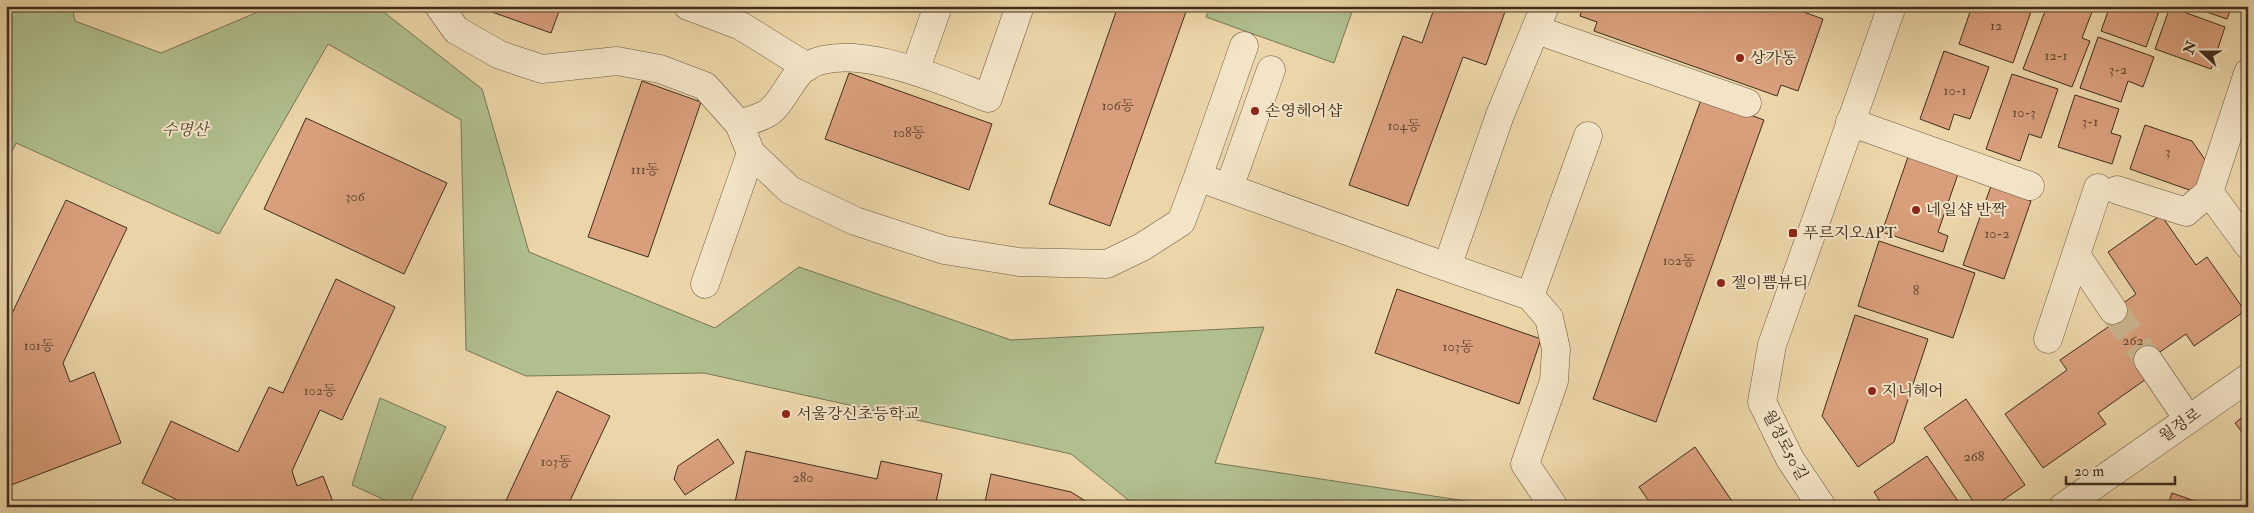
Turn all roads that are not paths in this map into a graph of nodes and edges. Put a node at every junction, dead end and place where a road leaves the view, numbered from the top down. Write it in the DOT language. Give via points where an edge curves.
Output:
graph roads {
  1 [pos="439,6"];
  2 [pos="688,6"];
  3 [pos="938,6"];
  4 [pos="1020,6"];
  5 [pos="1892,6"];
  6 [pos="1541,18"];
  7 [pos="1244,46"];
  8 [pos="806,66"];
  9 [pos="1271,70"];
  10 [pos="915,71"];
  11 [pos="2248,74"];
  12 [pos="1747,104"];
  13 [pos="1850,122"];
  14 [pos="739,124"];
  15 [pos="1588,136"];
  16 [pos="751,153"];
  17 [pos="1198,176"];
  18 [pos="2030,186"];
  19 [pos="1229,188"];
  20 [pos="2209,192"];
  21 [pos="2248,245"];
  22 [pos="2076,255"];
  23 [pos="1448,267"];
  24 [pos="705,284"];
  25 [pos="1530,296"];
  26 [pos="2114,310"];
  27 [pos="2048,339"];
  28 [pos="2148,360"];
  29 [pos="2248,378"];
  30 [pos="2188,419"];
  31 [pos="1554,507"];
  32 [pos="1822,507"];
  33 [pos="2063,507"];
  1 -- 14 [label="street" via="456,30 500,55 542,69 617,61 660,69 705,86"];
  2 -- 8 [label="street" via="740,26"];
  3 -- 10 [label="street"];
  4 -- 10 [label="street" via="988,98"];
  5 -- 13 [label="street, 월정로50길"];
  6 -- 12 [label="street"];
  6 -- 23 [label="street" via="1500,116"];
  7 -- 17 [label="street"];
  8 -- 10 [label="street" via="835,58 869,60"];
  8 -- 14 [label="street" via="769,113"];
  9 -- 19 [label="street"];
  11 -- 20 [label="street"];
  13 -- 18 [label="street"];
  13 -- 32 [label="street, 월정로50길" via="1772,345 1762,402 1790,459"];
  14 -- 16 [label="street"];
  15 -- 25 [label="street"];
  16 -- 17 [label="street" via="790,190 855,221 944,250 1020,262 1107,264 1181,222"];
  16 -- 24 [label="street"];
  17 -- 19 [label="street"];
  19 -- 23 [label="street"];
  20 -- 21 [label="street"];
  20 -- 22 [label="street" via="2186,212 2108,189"];
  22 -- 26 [label="street"];
  22 -- 27 [label="street"];
  23 -- 25 [label="street"];
  25 -- 31 [label="street" via="1549,318 1556,349 1554,381 1524,464"];
  28 -- 30 [label="street"];
  29 -- 30 [label="street, 월정로"];
  30 -- 33 [label="street, 월정로"];
}
